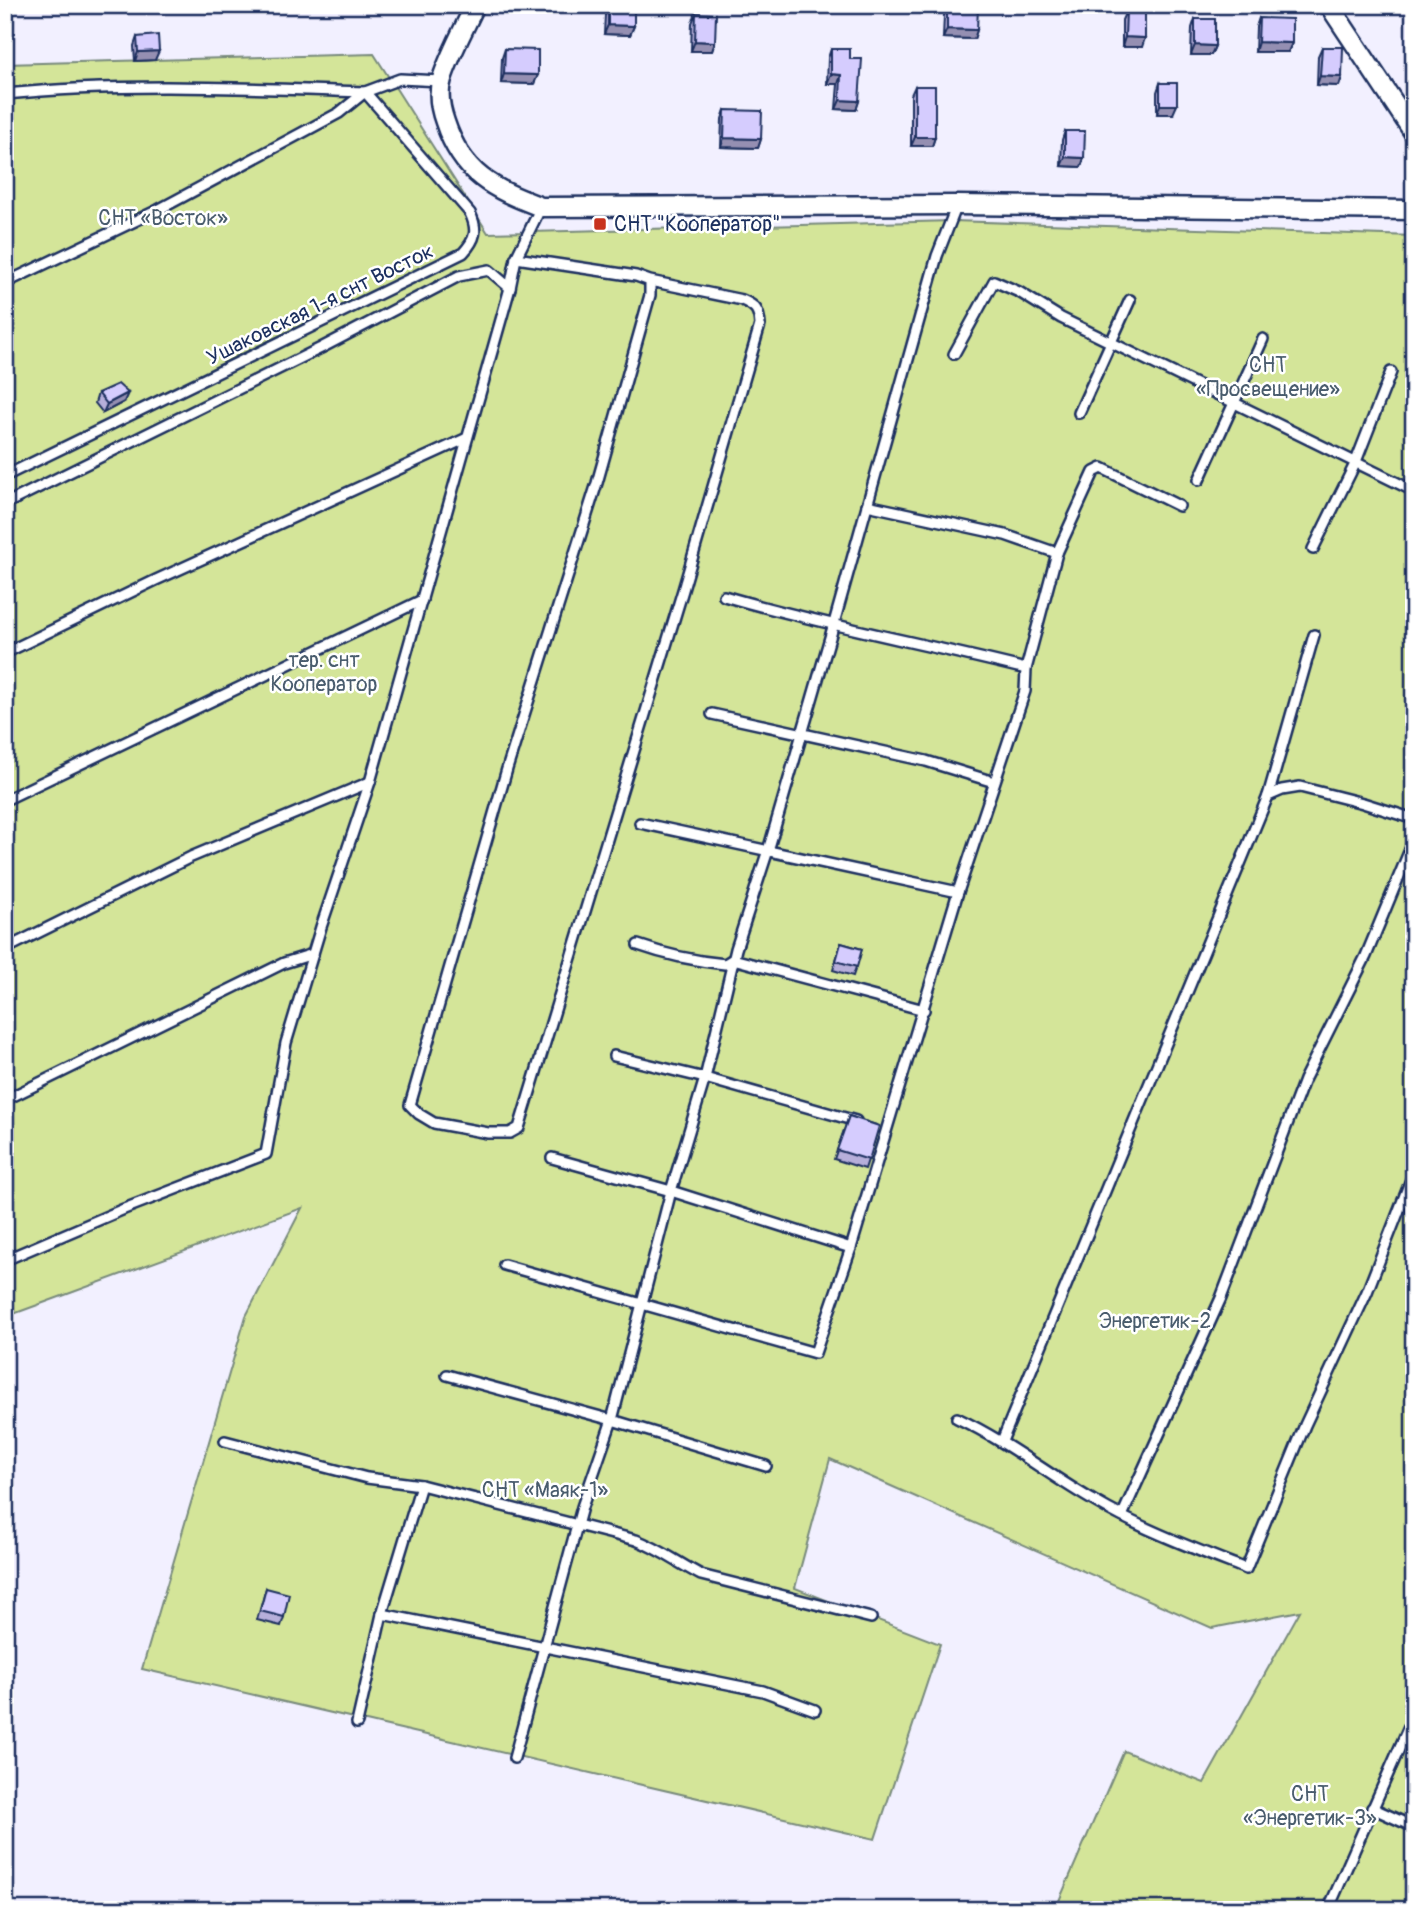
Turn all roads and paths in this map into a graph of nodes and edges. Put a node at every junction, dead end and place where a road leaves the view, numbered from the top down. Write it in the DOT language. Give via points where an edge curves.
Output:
graph roads {
  1 [pos="475,5"];
  2 [pos="1329,5"];
  3 [pos="441,81"];
  4 [pos="365,92"];
  5 [pos="5,94"];
  6 [pos="1414,133"];
  7 [pos="957,205"];
  8 [pos="541,207"];
  9 [pos="1414,211"];
  10 [pos="516,258"];
  11 [pos="650,281"];
  12 [pos="5,284"];
  13 [pos="510,288"];
  14 [pos="1130,300"];
  15 [pos="1263,339"];
  16 [pos="1111,343"];
  17 [pos="954,354"];
  18 [pos="1391,372"];
  19 [pos="1234,404"];
  20 [pos="1079,414"];
  21 [pos="467,438"];
  22 [pos="1355,464"];
  23 [pos="5,475"];
  24 [pos="1199,480"];
  25 [pos="1414,491"];
  26 [pos="5,504"];
  27 [pos="867,505"];
  28 [pos="1179,506"];
  29 [pos="1313,549"];
  30 [pos="1057,553"];
  31 [pos="724,596"];
  32 [pos="422,600"];
  33 [pos="834,624"];
  34 [pos="1314,635"];
  35 [pos="5,653"];
  36 [pos="1027,669"];
  37 [pos="712,714"];
  38 [pos="801,733"];
  39 [pos="370,782"];
  40 [pos="994,782"];
  41 [pos="1268,796"];
  42 [pos="5,800"];
  43 [pos="1414,819"];
  44 [pos="640,823"];
  45 [pos="1414,840"];
  46 [pos="768,850"];
  47 [pos="958,892"];
  48 [pos="638,945"];
  49 [pos="5,949"];
  50 [pos="313,954"];
  51 [pos="733,959"];
  52 [pos="924,1010"];
  53 [pos="614,1056"];
  54 [pos="705,1078"];
  55 [pos="5,1100"];
  56 [pos="885,1129"];
  57 [pos="552,1158"];
  58 [pos="1414,1172"];
  59 [pos="671,1191"];
  60 [pos="851,1248"];
  61 [pos="5,1260"];
  62 [pos="504,1265"];
  63 [pos="643,1303"];
  64 [pos="447,1375"];
  65 [pos="957,1418"];
  66 [pos="611,1420"];
  67 [pos="225,1441"];
  68 [pos="1002,1441"];
  69 [pos="766,1466"];
  70 [pos="421,1485"];
  71 [pos="1122,1516"];
  72 [pos="577,1526"];
  73 [pos="382,1614"];
  74 [pos="871,1619"];
  75 [pos="544,1647"];
  76 [pos="815,1710"];
  77 [pos="1414,1716"];
  78 [pos="357,1723"];
  79 [pos="514,1758"];
  80 [pos="1372,1808"];
  81 [pos="1414,1827"];
  82 [pos="1328,1910"];
  1 -- 3 [label="street"];
  2 -- 6 [label="street"];
  3 -- 4 [label="lane" via="400,79"];
  3 -- 8 [label="street" via="439,105 468,168 508,194"];
  4 -- 5 [label="lane" via="73,87"];
  4 -- 12 [label="lane" via="339,113 158,211"];
  4 -- 23 [label="lane, Ушаковская 1-я снт Восток" via="470,213 477,228 473,243 463,253"];
  7 -- 8 [label="street"];
  7 -- 9 [label="street"];
  7 -- 27 [label="lane" via="937,256"];
  8 -- 10 [label="lane"];
  10 -- 11 [label="lane"];
  10 -- 13 [label="lane"];
  11 -- 11 [label="lane" via="650,296 597,483 507,769 410,1105 434,1123 488,1133 510,1133 519,1128 760,325 755,306 741,300"];
  13 -- 21 [label="lane"];
  13 -- 26 [label="lane" via="489,271 459,276"];
  14 -- 16 [label="lane"];
  15 -- 19 [label="lane"];
  16 -- 17 [label="lane" via="994,281"];
  16 -- 19 [label="lane"];
  16 -- 20 [label="lane"];
  18 -- 22 [label="lane"];
  19 -- 22 [label="lane"];
  19 -- 24 [label="lane"];
  21 -- 32 [label="lane"];
  21 -- 35 [label="lane"];
  22 -- 25 [label="lane"];
  22 -- 29 [label="lane"];
  27 -- 30 [label="lane" via="1005,535"];
  27 -- 33 [label="lane"];
  28 -- 30 [label="lane" via="1102,468 1094,472"];
  30 -- 36 [label="lane"];
  31 -- 33 [label="lane"];
  32 -- 39 [label="lane"];
  32 -- 42 [label="lane"];
  33 -- 36 [label="lane"];
  33 -- 38 [label="lane"];
  34 -- 41 [label="lane"];
  36 -- 40 [label="lane" via="1025,691"];
  37 -- 38 [label="lane"];
  38 -- 40 [label="lane" via="926,761"];
  38 -- 46 [label="lane"];
  39 -- 49 [label="lane" via="191,857"];
  39 -- 50 [label="lane"];
  40 -- 47 [label="lane"];
  41 -- 43 [label="lane" via="1300,787"];
  41 -- 68 [label="lane"];
  44 -- 46 [label="lane"];
  45 -- 71 [label="lane" via="1366,956 1304,1080 1221,1298"];
  46 -- 47 [label="lane"];
  46 -- 51 [label="lane"];
  47 -- 52 [label="lane"];
  48 -- 51 [label="lane" via="704,962 725,964"];
  50 -- 55 [label="lane" via="284,963"];
  50 -- 61 [label="lane" via="286,1043 266,1154"];
  51 -- 52 [label="lane"];
  51 -- 54 [label="lane"];
  52 -- 56 [label="lane"];
  53 -- 54 [label="lane"];
  54 -- 56 [label="lane"];
  54 -- 59 [label="lane"];
  56 -- 60 [label="lane"];
  57 -- 59 [label="lane"];
  58 -- 71 [label="lane" via="1367,1293 1305,1425 1246,1569"];
  59 -- 60 [label="lane"];
  59 -- 63 [label="lane"];
  60 -- 63 [label="lane" via="815,1353"];
  62 -- 63 [label="lane"];
  63 -- 66 [label="lane"];
  64 -- 66 [label="lane"];
  65 -- 68 [label="lane"];
  66 -- 69 [label="lane"];
  66 -- 72 [label="lane"];
  67 -- 70 [label="lane" via="367,1478"];
  68 -- 71 [label="lane"];
  70 -- 72 [label="lane"];
  70 -- 73 [label="lane"];
  72 -- 74 [label="lane" via="660,1549 701,1575"];
  72 -- 75 [label="lane"];
  73 -- 75 [label="lane"];
  73 -- 78 [label="lane"];
  75 -- 76 [label="lane" via="763,1691"];
  75 -- 79 [label="lane"];
  77 -- 80 [label="lane"];
  80 -- 81 [label="lane"];
  80 -- 82 [label="lane"];
}
